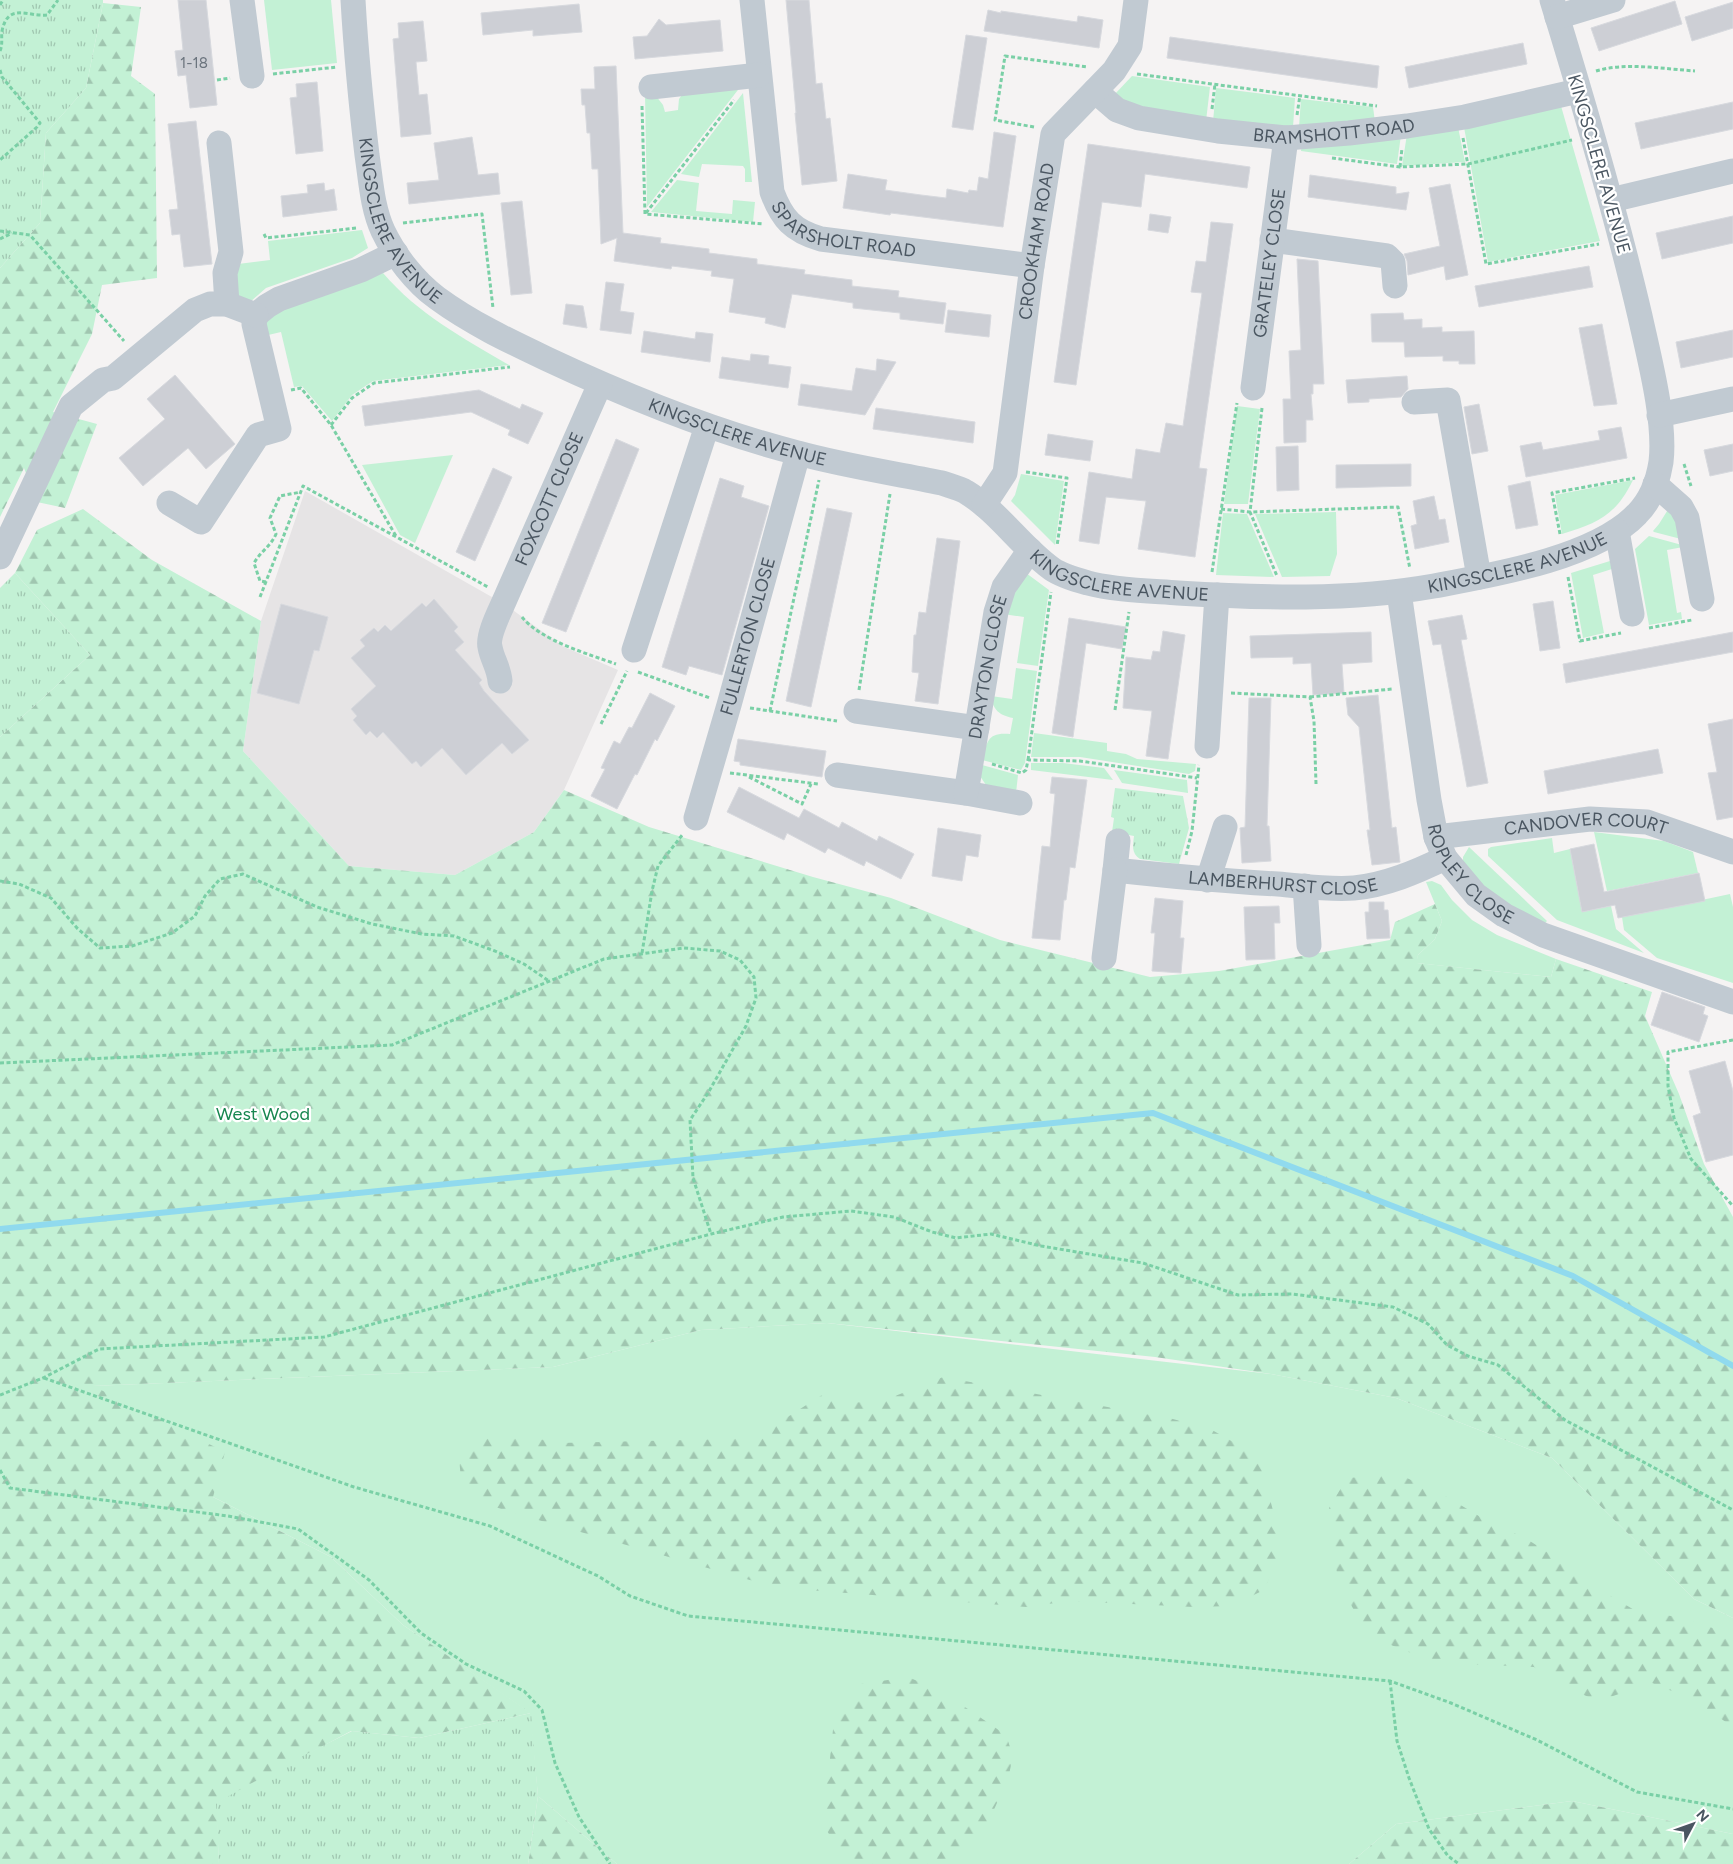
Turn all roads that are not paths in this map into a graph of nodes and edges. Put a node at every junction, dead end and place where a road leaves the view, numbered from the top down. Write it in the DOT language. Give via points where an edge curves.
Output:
graph roads {
  1 [pos="242,0"];
  2 [pos="354,0"];
  3 [pos="752,0"];
  4 [pos="1136,0"];
  5 [pos="1613,0"];
  6 [pos="1555,9"];
  7 [pos="252,76"];
  8 [pos="751,76"];
  9 [pos="1576,84"];
  10 [pos="651,87"];
  11 [pos="1095,91"];
  12 [pos="1286,138"];
  13 [pos="219,142"];
  14 [pos="1733,171"];
  15 [pos="1611,200"];
  16 [pos="1272,240"];
  17 [pos="396,253"];
  18 [pos="1032,266"];
  19 [pos="1395,286"];
  20 [pos="227,304"];
  21 [pos="256,315"];
  22 [pos="600,384"];
  23 [pos="1253,388"];
  24 [pos="1733,399"];
  25 [pos="1414,402"];
  26 [pos="1659,415"];
  27 [pos="707,426"];
  28 [pos="798,454"];
  29 [pos="1656,479"];
  30 [pos="169,504"];
  31 [pos="984,505"];
  32 [pos="1617,531"];
  33 [pos="1030,550"];
  34 [pos="0,557"];
  35 [pos="1479,578"];
  36 [pos="1407,590"];
  37 [pos="1213,595"];
  38 [pos="1698,609"];
  39 [pos="1636,625"];
  40 [pos="631,659"];
  41 [pos="500,682"];
  42 [pos="856,711"];
  43 [pos="978,728"];
  44 [pos="1206,746"];
  45 [pos="837,776"];
  46 [pos="966,793"];
  47 [pos="1020,803"];
  48 [pos="696,818"];
  49 [pos="1225,827"];
  50 [pos="1118,842"];
  51 [pos="1440,848"];
  52 [pos="1733,852"];
  53 [pos="1115,870"];
  54 [pos="1208,880"];
  55 [pos="1305,886"];
  56 [pos="1309,945"];
  57 [pos="1104,958"];
  58 [pos="1733,1002"];
  1 -- 7 [label="street"];
  2 -- 17 [label="street, KINGSCLERE AVENUE" via="357,65 374,206"];
  3 -- 8 [label="street, SPARSHOLT ROAD"];
  4 -- 11 [label="street, CROOKHAM ROAD" via="1130,46 1114,71"];
  5 -- 6 [label="street"];
  6 -- 9 [label="street, KINGSCLERE AVENUE"];
  8 -- 10 [label="street"];
  8 -- 18 [label="street, SPARSHOLT ROAD" via="772,192 778,209 789,224 806,235 821,239"];
  9 -- 12 [label="street, BRAMSHOTT ROAD" via="1460,118"];
  9 -- 15 [label="street, KINGSCLERE AVENUE"];
  11 -- 12 [label="street, BRAMSHOTT ROAD" via="1116,110 1138,118"];
  11 -- 18 [label="street, CROOKHAM ROAD" via="1054,134"];
  12 -- 16 [label="street, GRATELEY CLOSE"];
  13 -- 20 [label="street" via="231,252 225,273"];
  14 -- 15 [label="street"];
  15 -- 26 [label="street, KINGSCLERE AVENUE" via="1648,351"];
  16 -- 19 [label="street" via="1387,256 1393,262"];
  16 -- 23 [label="street, GRATELEY CLOSE"];
  17 -- 21 [label="street" via="361,270 279,299"];
  17 -- 22 [label="street, KINGSCLERE AVENUE" via="436,298 482,328"];
  18 -- 31 [label="street, CROOKHAM ROAD" via="1005,469"];
  20 -- 21 [label="street"];
  20 -- 34 [label="street" via="210,304 195,310 113,378 103,380 72,406"];
  21 -- 30 [label="street" via="254,324 279,429 258,435 201,522"];
  22 -- 27 [label="street, KINGSCLERE AVENUE"];
  22 -- 41 [label="street, FOXCOTT CLOSE" via="489,641"];
  24 -- 26 [label="street"];
  25 -- 35 [label="street" via="1448,400"];
  26 -- 29 [label="street, KINGSCLERE AVENUE" via="1661,461"];
  27 -- 28 [label="street, KINGSCLERE AVENUE"];
  27 -- 40 [label="street"];
  28 -- 31 [label="street, KINGSCLERE AVENUE" via="942,483 964,491"];
  28 -- 48 [label="street, FULLERTON CLOSE"];
  29 -- 32 [label="street, KINGSCLERE AVENUE" via="1651,494 1638,513"];
  29 -- 38 [label="street" via="1687,518"];
  31 -- 33 [label="street, KINGSCLERE AVENUE"];
  32 -- 35 [label="street, KINGSCLERE AVENUE" via="1596,543 1564,554"];
  32 -- 39 [label="street"];
  33 -- 37 [label="street, KINGSCLERE AVENUE" via="1054,570 1092,584"];
  33 -- 43 [label="street, DRAYTON CLOSE" via="1004,587 996,612"];
  35 -- 36 [label="street, KINGSCLERE AVENUE"];
  36 -- 37 [label="street, KINGSCLERE AVENUE" via="1280,598"];
  36 -- 51 [label="street, ROPLEY CLOSE" via="1414,687 1429,800"];
  37 -- 44 [label="street"];
  42 -- 43 [label="street"];
  43 -- 46 [label="street, DRAYTON CLOSE"];
  45 -- 46 [label="street"];
  46 -- 47 [label="street"];
  49 -- 54 [label="street"];
  50 -- 53 [label="street"];
  51 -- 52 [label="street, CANDOVER COURT" via="1590,819 1647,822"];
  51 -- 55 [label="street, LAMBERHURST CLOSE" via="1414,873 1381,883 1354,888"];
  51 -- 58 [label="street, ROPLEY CLOSE" via="1476,895 1504,916 1543,934"];
  53 -- 54 [label="street, LAMBERHURST CLOSE"];
  53 -- 57 [label="street"];
  54 -- 55 [label="street, LAMBERHURST CLOSE"];
  55 -- 56 [label="street"];
}
